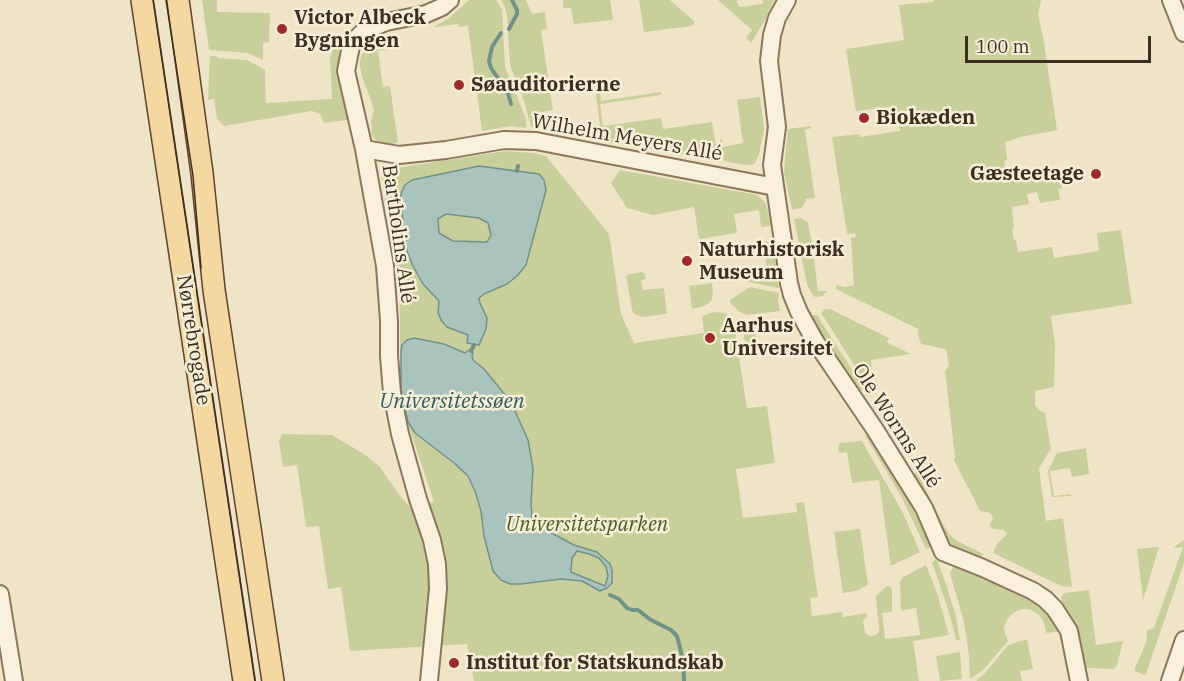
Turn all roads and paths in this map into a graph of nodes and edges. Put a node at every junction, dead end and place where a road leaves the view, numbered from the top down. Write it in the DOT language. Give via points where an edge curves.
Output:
graph roads {
  1 [pos="142,0"];
  2 [pos="178,0"];
  3 [pos="450,0"];
  4 [pos="787,0"];
  5 [pos="1171,0"];
  6 [pos="1184,33"];
  7 [pos="364,149"];
  8 [pos="775,187"];
  9 [pos="0,594"];
  10 [pos="1184,640"];
  11 [pos="14,681"];
  12 [pos="244,681"];
  13 [pos="273,681"];
  14 [pos="429,681"];
  15 [pos="1079,681"];
  16 [pos="1170,681"];
  1 -- 12 [label="main road, Nørrebrogade"];
  2 -- 13 [label="main road, Nørrebrogade" via="214,290"];
  3 -- 7 [label="street, Bartholins Allé" via="426,14 364,31 351,46 346,71"];
  4 -- 8 [label="street, Ole Worms Allé" via="777,18 769,61 777,127 772,165"];
  5 -- 6 [label="street"];
  7 -- 8 [label="street, Wilhelm Meyers Allé" via="399,155 504,140 536,141"];
  7 -- 14 [label="street, Bartholins Allé" via="385,266 390,383 400,434 437,564"];
  8 -- 15 [label="street, Ole Worms Allé" via="789,283 799,312 924,508 943,552 1046,599 1069,631"];
  9 -- 11 [label="street"];
  10 -- 16 [label="street"];
}
